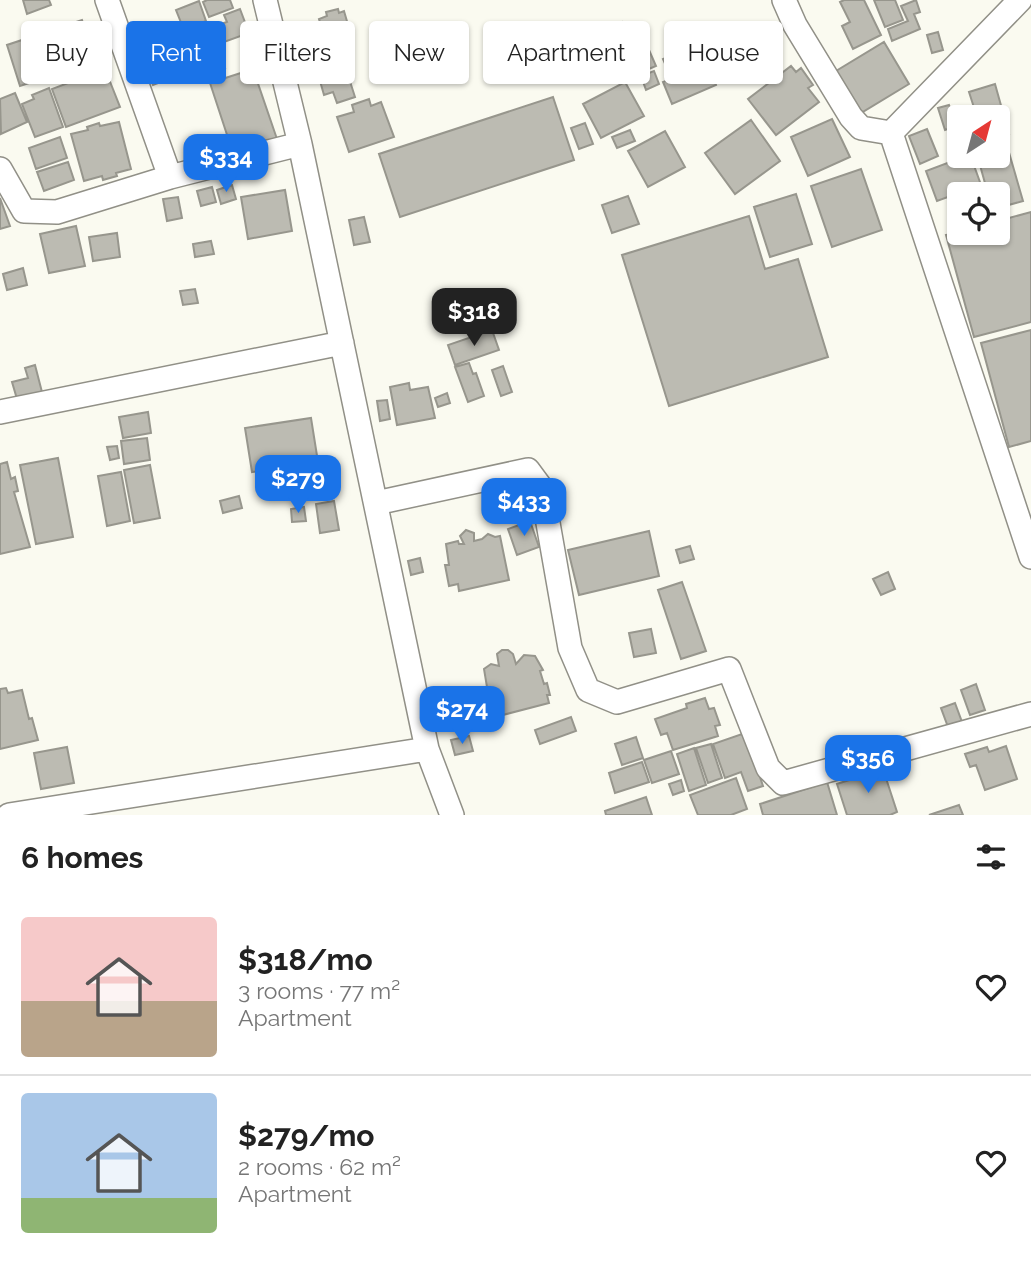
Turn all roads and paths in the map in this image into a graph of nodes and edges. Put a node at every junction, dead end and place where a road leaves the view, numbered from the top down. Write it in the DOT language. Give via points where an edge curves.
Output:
graph roads {
  1 [pos="107,0"];
  2 [pos="265,0"];
  3 [pos="784,0"];
  4 [pos="1020,0"];
  5 [pos="891,133"];
  6 [pos="300,144"];
  7 [pos="0,169"];
  8 [pos="170,177"];
  9 [pos="342,343"];
  10 [pos="0,412"];
  11 [pos="376,503"];
  12 [pos="1031,557"];
  13 [pos="1031,714"];
  14 [pos="426,748"];
  15 [pos="9,815"];
  16 [pos="452,815"];
  1 -- 8 [label="street"];
  2 -- 6 [label="street"];
  3 -- 5 [label="street" via="851,117 861,128"];
  4 -- 5 [label="street"];
  5 -- 12 [label="street"];
  6 -- 8 [label="street"];
  6 -- 9 [label="street"];
  7 -- 8 [label="street" via="24,211 57,212"];
  9 -- 10 [label="street"];
  9 -- 11 [label="street"];
  11 -- 13 [label="street" via="528,470 542,488 570,648 587,691 617,702 729,669 768,768 783,783"];
  11 -- 14 [label="street"];
  14 -- 15 [label="street"];
  14 -- 16 [label="street"];
}
